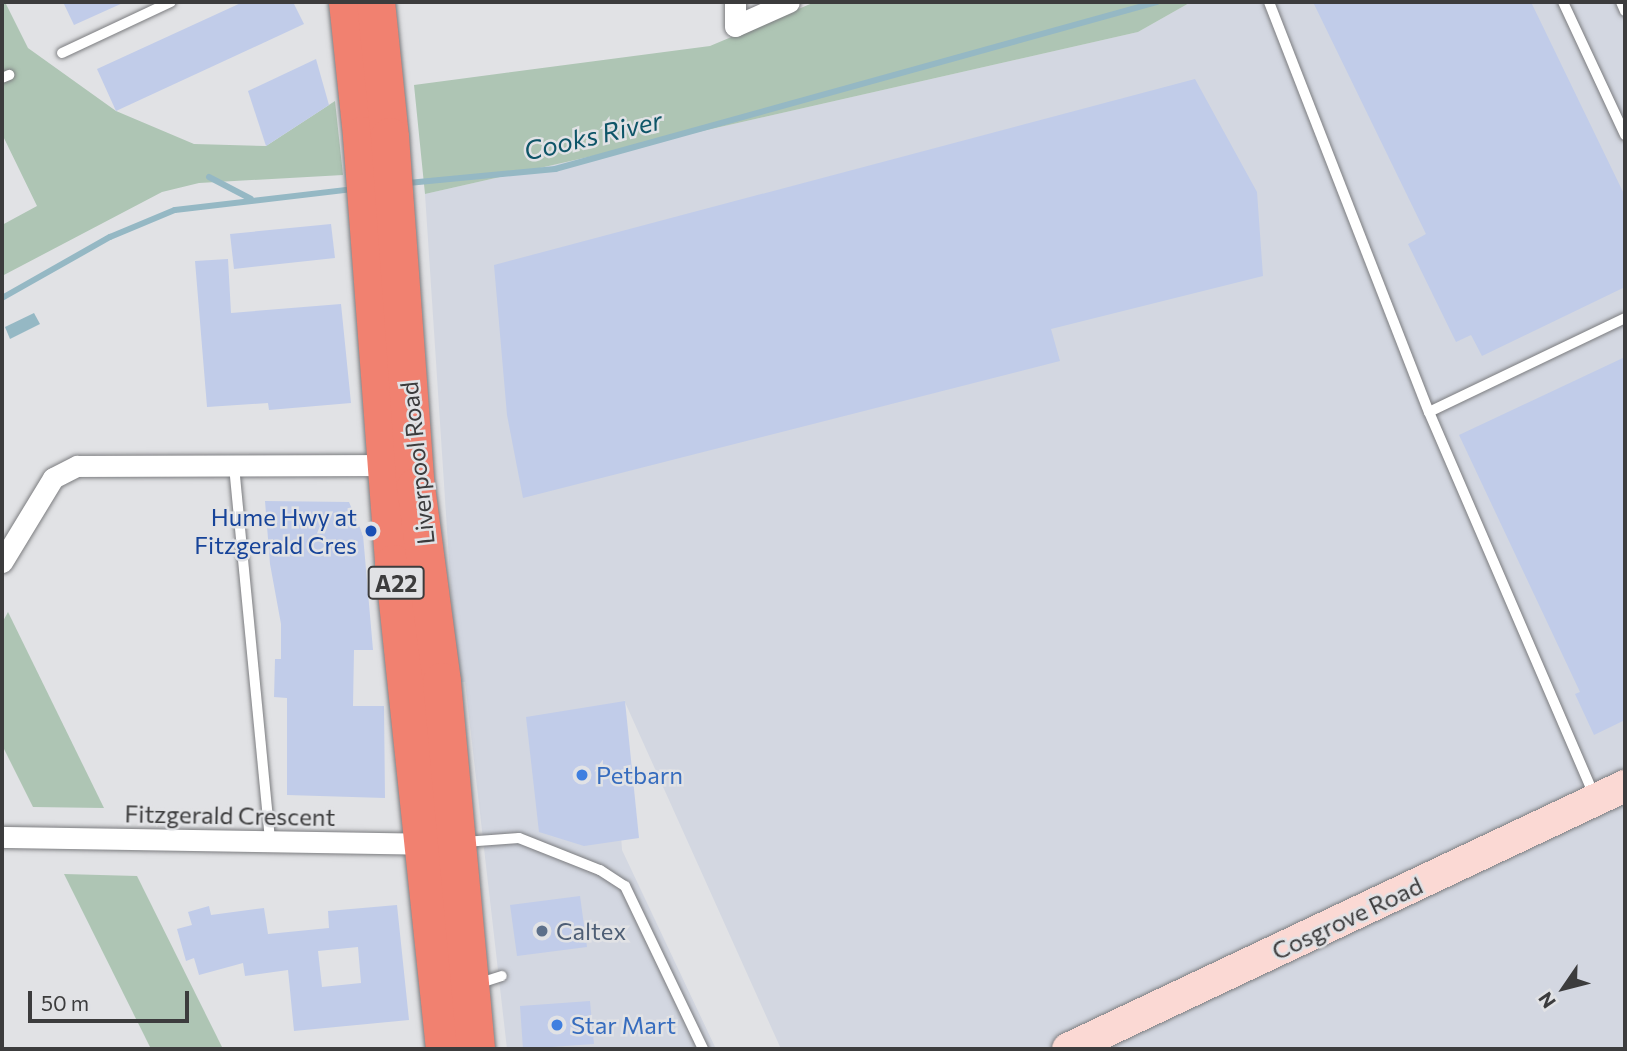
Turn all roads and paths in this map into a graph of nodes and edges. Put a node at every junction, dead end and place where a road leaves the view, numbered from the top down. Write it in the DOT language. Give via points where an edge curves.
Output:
graph roads {
  1 [pos="172,2"];
  2 [pos="348,2"];
  3 [pos="376,2"];
  4 [pos="735,2"];
  5 [pos="789,2"];
  6 [pos="1269,2"];
  7 [pos="1563,2"];
  8 [pos="1621,2"];
  9 [pos="1625,11"];
  10 [pos="62,53"];
  11 [pos="1625,135"];
  12 [pos="376,136"];
  13 [pos="384,237"];
  14 [pos="1625,318"];
  15 [pos="1429,412"];
  16 [pos="385,465"];
  17 [pos="234,466"];
  18 [pos="2,562"];
  19 [pos="1625,786"];
  20 [pos="1596,800"];
  21 [pos="2,837"];
  22 [pos="270,842"];
  23 [pos="441,844"];
  24 [pos="445,1049"];
  25 [pos="476,1049"];
  26 [pos="703,1049"];
  27 [pos="1068,1049"];
  1 -- 10 [label="lane"];
  2 -- 12 [label="highway, Liverpool Road / A22"];
  3 -- 12 [label="highway, Liverpool Road / A22"];
  4 -- 5 [label="street" via="735,26"];
  6 -- 15 [label="lane"];
  7 -- 11 [label="lane"];
  8 -- 9 [label="lane"];
  12 -- 13 [label="highway, Liverpool Road / A22"];
  13 -- 16 [label="highway, Liverpool Road / A22"];
  13 -- 23 [label="highway, Liverpool Road / A22" via="442,682"];
  14 -- 15 [label="lane"];
  15 -- 20 [label="lane"];
  16 -- 17 [label="street"];
  16 -- 23 [label="highway, Liverpool Road / A22"];
  17 -- 18 [label="street" via="77,466 53,478"];
  17 -- 22 [label="lane"];
  19 -- 20 [label="main road, Cosgrove Road"];
  20 -- 27 [label="main road, Cosgrove Road"];
  21 -- 22 [label="street, Fitzgerald Crescent"];
  22 -- 23 [label="street, Fitzgerald Crescent"];
  23 -- 24 [label="highway, Liverpool Road / A22"];
  23 -- 25 [label="highway, Liverpool Road / A22" via="485,981"];
  23 -- 26 [label="lane" via="519,838 600,870 625,886"];
}
